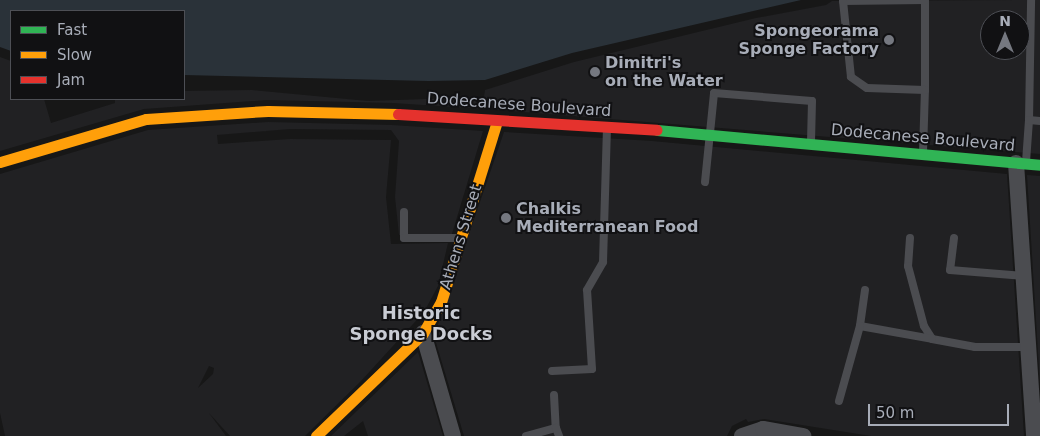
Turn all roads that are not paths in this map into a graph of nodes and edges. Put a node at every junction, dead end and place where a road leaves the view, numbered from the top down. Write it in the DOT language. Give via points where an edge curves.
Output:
graph roads {
  1 [pos="1031,0"];
  2 [pos="925,90"];
  3 [pos="497,120"];
  4 [pos="1028,120"];
  5 [pos="1040,121"];
  6 [pos="607,128"];
  7 [pos="709,135"];
  8 [pos="811,144"];
  9 [pos="923,154"];
  10 [pos="0,162"];
  11 [pos="1021,164"];
  12 [pos="1040,165"];
  13 [pos="705,182"];
  14 [pos="404,212"];
  15 [pos="461,238"];
  16 [pos="910,238"];
  17 [pos="954,238"];
  18 [pos="1024,276"];
  19 [pos="865,290"];
  20 [pos="860,326"];
  21 [pos="423,333"];
  22 [pos="932,339"];
  23 [pos="1028,347"];
  24 [pos="552,372"];
  25 [pos="1036,393"];
  26 [pos="554,395"];
  27 [pos="839,401"];
  28 [pos="557,432"];
  29 [pos="743,435"];
  30 [pos="316,436"];
  31 [pos="453,436"];
  32 [pos="526,436"];
  33 [pos="803,436"];
  34 [pos="1034,436"];
  1 -- 4 [label="lane"];
  2 -- 2 [label="lane" via="925,0 843,1 851,77 867,88"];
  2 -- 9 [label="lane"];
  3 -- 6 [label="street, Dodecanese Boulevard"];
  3 -- 10 [label="street, Dodecanese Boulevard" via="374,113 268,112 146,119"];
  3 -- 15 [label="street, Athens Street"];
  4 -- 5 [label="lane"];
  4 -- 11 [label="lane"];
  6 -- 7 [label="street, Dodecanese Boulevard"];
  6 -- 24 [label="lane" via="603,262 587,290 592,369"];
  7 -- 8 [label="street, Dodecanese Boulevard"];
  7 -- 8 [label="lane" via="714,93 812,101"];
  7 -- 13 [label="lane"];
  8 -- 9 [label="street, Dodecanese Boulevard"];
  9 -- 11 [label="street, Dodecanese Boulevard"];
  11 -- 12 [label="street, Dodecanese Boulevard"];
  11 -- 18 [label="street"];
  14 -- 15 [label="lane" via="404,238"];
  15 -- 21 [label="street, Athens Street" via="441,302"];
  16 -- 22 [label="lane" via="908,266 924,326"];
  17 -- 18 [label="lane" via="950,270"];
  18 -- 23 [label="street"];
  19 -- 20 [label="lane"];
  20 -- 22 [label="lane"];
  20 -- 27 [label="lane"];
  21 -- 30 [label="street, Athens Street"];
  21 -- 31 [label="street"];
  22 -- 23 [label="lane" via="975,347"];
  23 -- 25 [label="street"];
  25 -- 34 [label="street"];
  26 -- 28 [label="lane"];
  28 -- 32 [label="lane"];
  29 -- 33 [label="street" via="763,430"];
}
